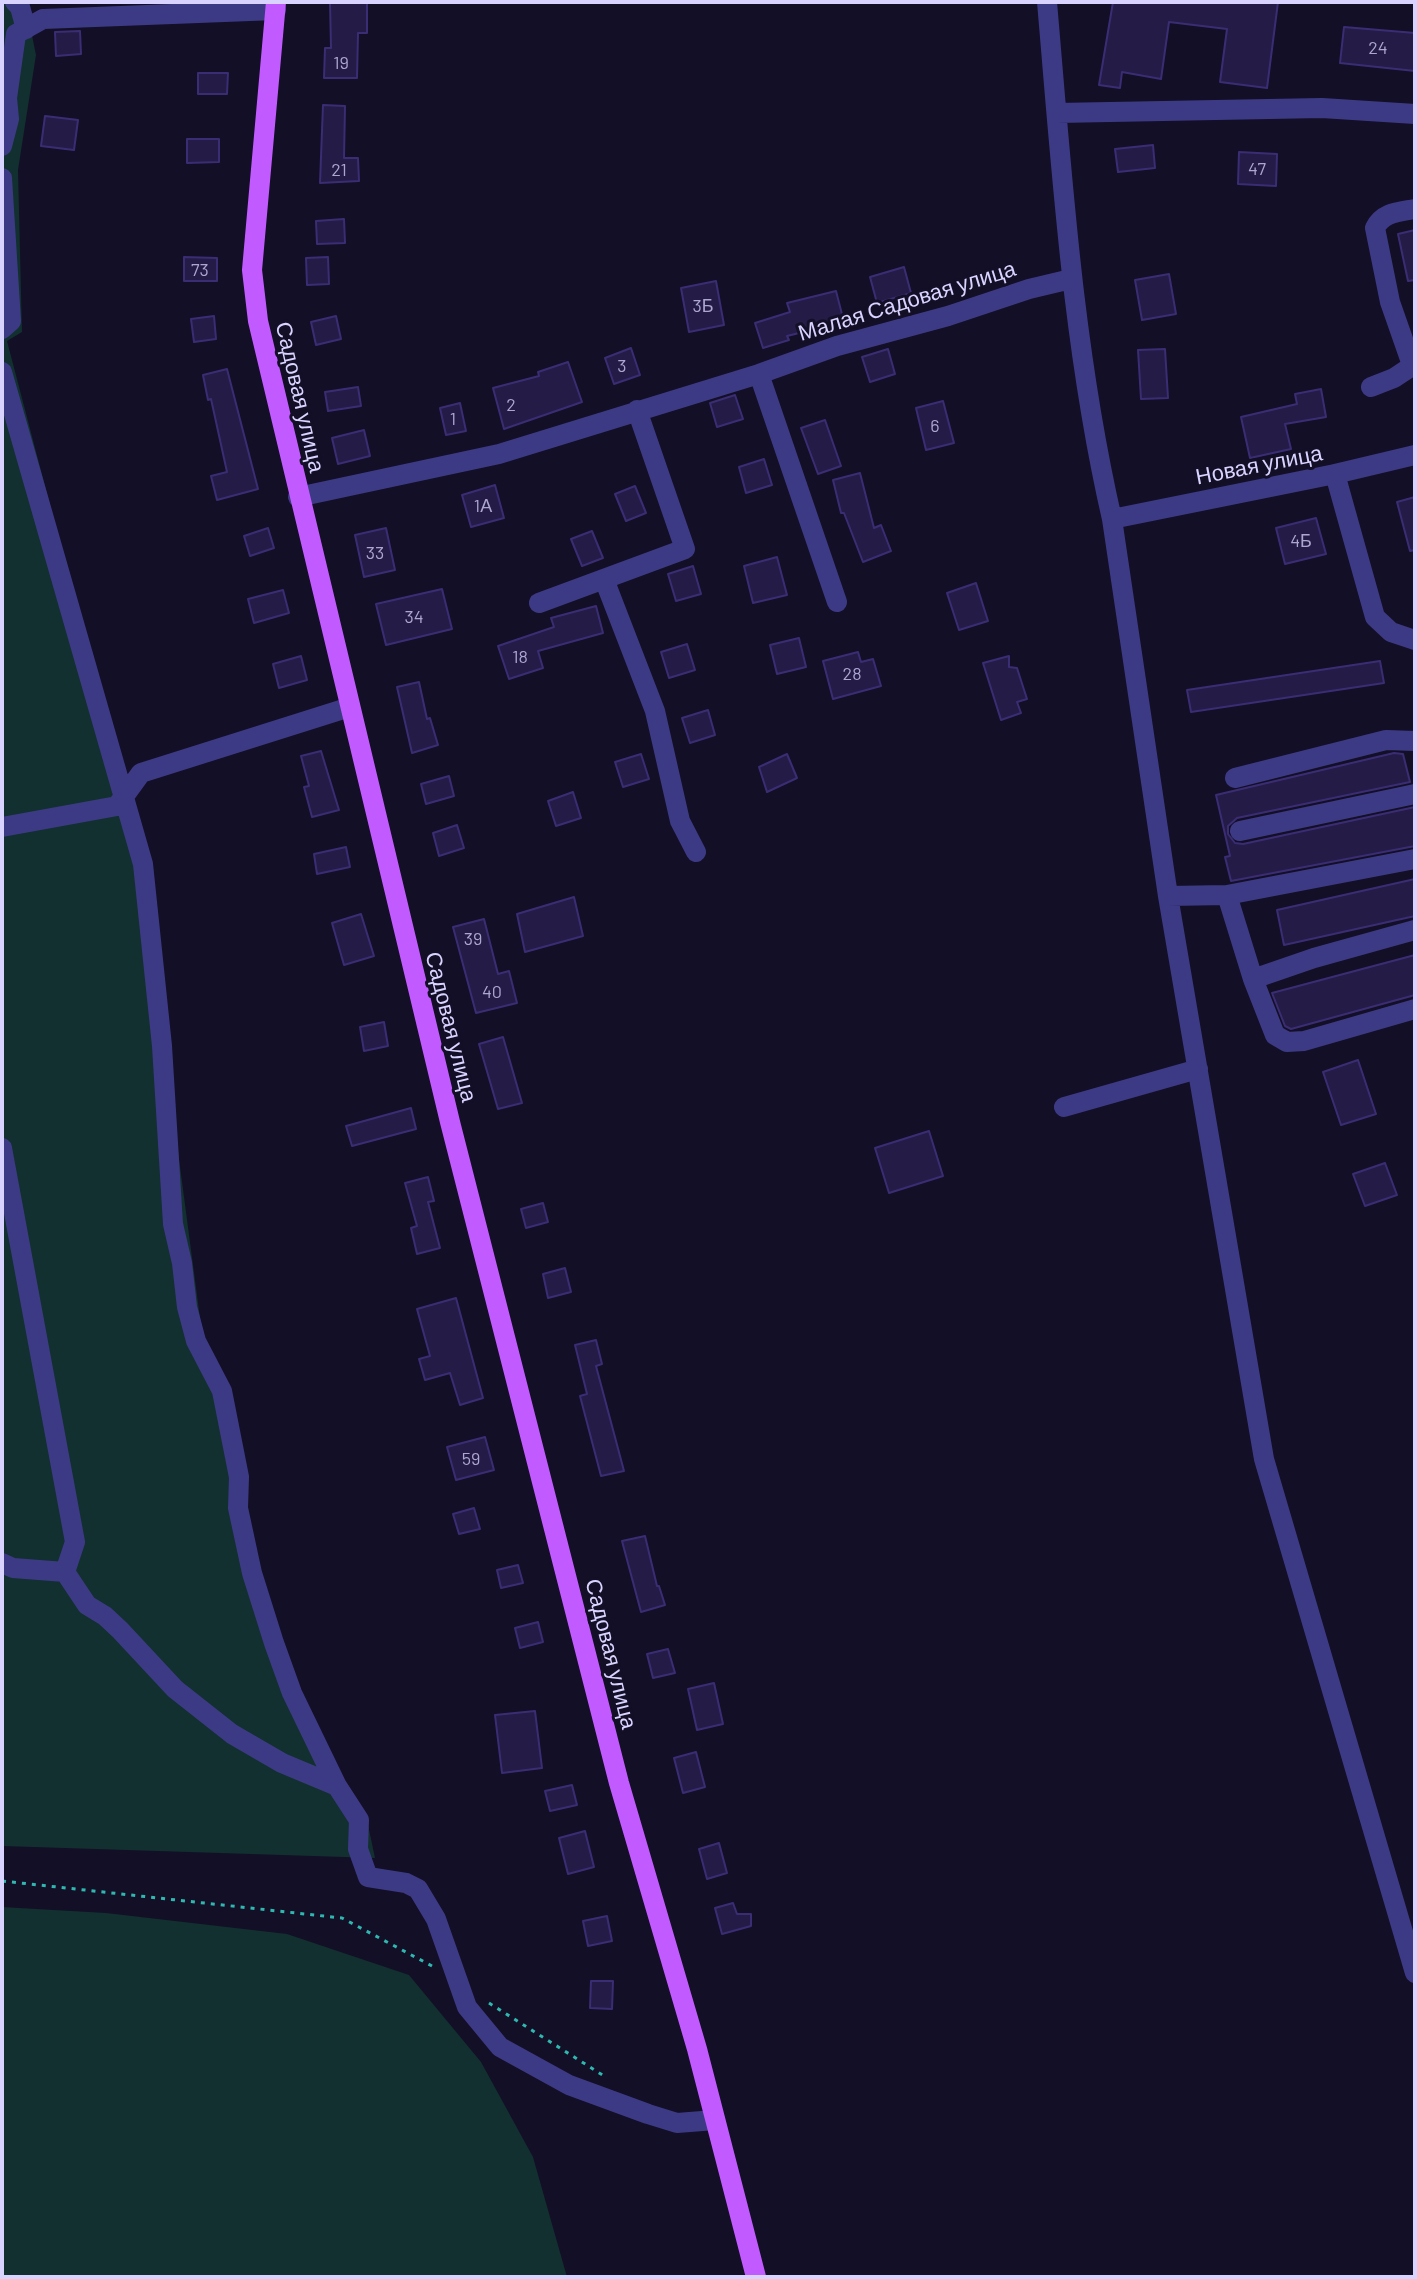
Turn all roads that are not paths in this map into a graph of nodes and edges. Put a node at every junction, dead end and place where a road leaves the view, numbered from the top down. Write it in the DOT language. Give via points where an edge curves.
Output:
graph roads {
  1 [pos="15,2"];
  2 [pos="1047,2"];
  3 [pos="276,6"];
  4 [pos="26,29"];
  5 [pos="1057,113"];
  6 [pos="1415,114"];
  7 [pos="2,146"];
  8 [pos="2,178"];
  9 [pos="1415,209"];
  10 [pos="1071,279"];
  11 [pos="2,329"];
  12 [pos="1413,364"];
  13 [pos="2,372"];
  14 [pos="759,374"];
  15 [pos="1371,387"];
  16 [pos="637,410"];
  17 [pos="1415,455"];
  18 [pos="1335,474"];
  19 [pos="298,497"];
  20 [pos="1112,519"];
  21 [pos="604,579"];
  22 [pos="837,602"];
  23 [pos="539,603"];
  24 [pos="1415,640"];
  25 [pos="350,707"];
  26 [pos="1415,741"];
  27 [pos="1235,778"];
  28 [pos="1415,794"];
  29 [pos="124,796"];
  30 [pos="2,827"];
  31 [pos="1240,831"];
  32 [pos="696,852"];
  33 [pos="1415,859"];
  34 [pos="1227,895"];
  35 [pos="1168,896"];
  36 [pos="1415,930"];
  37 [pos="1253,979"];
  38 [pos="1415,1009"];
  39 [pos="1198,1069"];
  40 [pos="1064,1107"];
  41 [pos="2,1148"];
  42 [pos="2,1563"];
  43 [pos="65,1572"];
  44 [pos="337,1786"];
  45 [pos="1415,1973"];
  46 [pos="715,2120"];
  47 [pos="756,2277"];
  1 -- 4 [label="street"];
  2 -- 5 [label="street"];
  3 -- 4 [label="street" via="43,19"];
  3 -- 19 [label="main road, Садовая улица" via="252,270 258,321"];
  4 -- 7 [label="street" via="16,34"];
  5 -- 6 [label="street" via="1322,108"];
  5 -- 10 [label="street"];
  8 -- 11 [label="street" via="11,321"];
  9 -- 12 [label="street" via="1387,215 1375,228 1390,302"];
  10 -- 14 [label="street, Малая Садовая улица" via="837,346"];
  10 -- 20 [label="street"];
  12 -- 15 [label="street"];
  13 -- 29 [label="street"];
  14 -- 16 [label="street, Малая Садовая улица"];
  14 -- 22 [label="street"];
  16 -- 19 [label="street, Малая Садовая улица" via="499,454"];
  16 -- 21 [label="street" via="685,549"];
  17 -- 18 [label="street, Новая улица"];
  18 -- 20 [label="street, Новая улица"];
  18 -- 24 [label="street" via="1375,617 1391,632"];
  19 -- 25 [label="main road, Садовая улица"];
  20 -- 35 [label="street"];
  21 -- 23 [label="street"];
  21 -- 32 [label="street" via="655,711 680,821"];
  25 -- 29 [label="street" via="141,773"];
  25 -- 46 [label="main road, Садовая улица" via="607,1737"];
  26 -- 27 [label="street" via="1386,740"];
  28 -- 31 [label="street"];
  29 -- 30 [label="street" via="117,806"];
  29 -- 44 [label="street" via="143,864 173,1224 187,1307 196,1341 222,1391 252,1573 292,1693"];
  33 -- 34 [label="street"];
  34 -- 35 [label="street"];
  34 -- 37 [label="street"];
  35 -- 39 [label="street"];
  36 -- 37 [label="street"];
  37 -- 38 [label="street" via="1275,1035 1287,1042"];
  39 -- 40 [label="street"];
  39 -- 45 [label="street" via="1264,1459"];
  41 -- 43 [label="street" via="75,1542"];
  42 -- 43 [label="street"];
  43 -- 44 [label="street" via="87,1605 120,1630 186,1698 232,1734"];
  44 -- 46 [label="street" via="359,1820 358,1849 368,1877 418,1889 436,1919 467,2007 500,2047 569,2085 663,2119"];
  46 -- 47 [label="main road, Садовая улица"];
}
